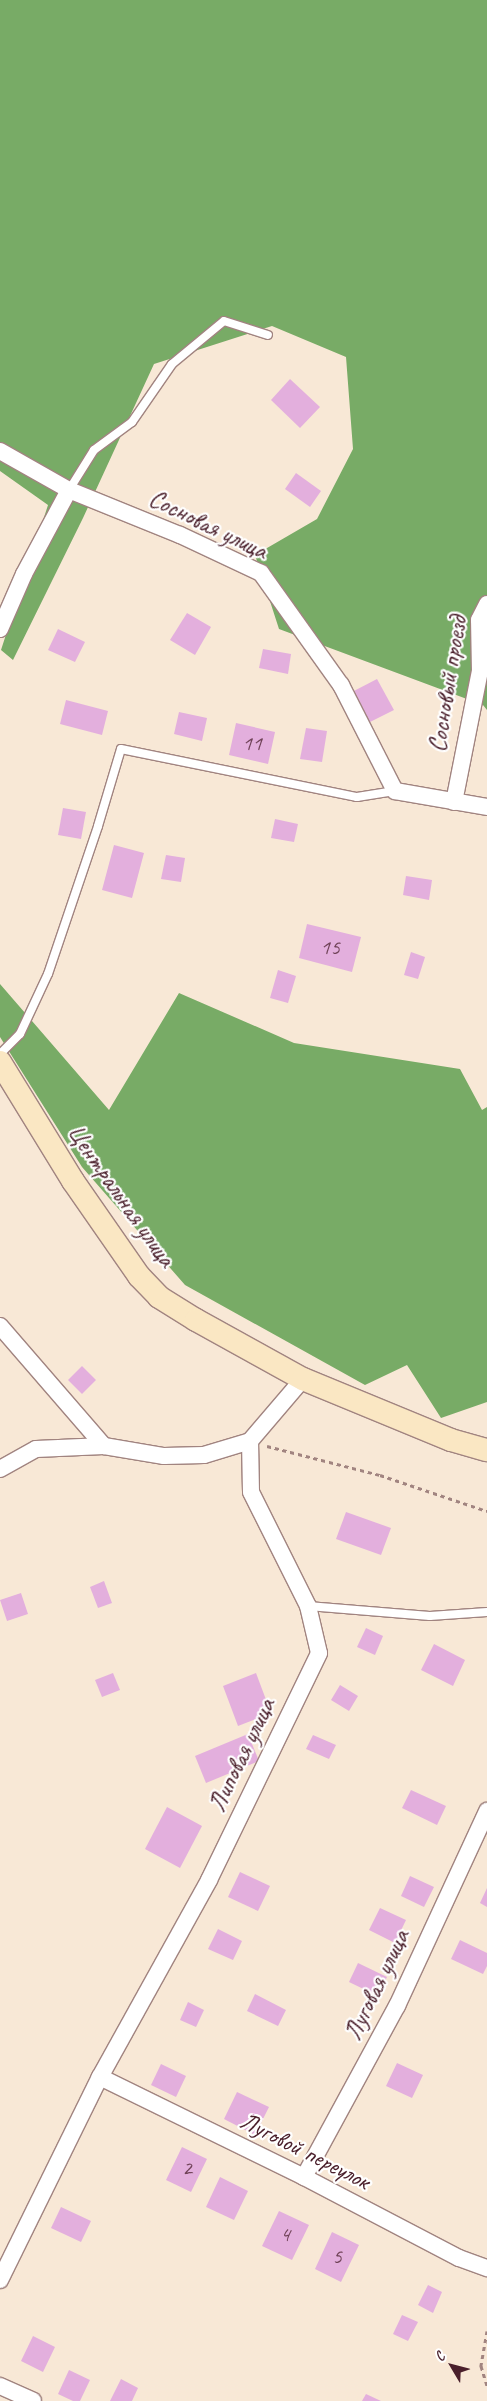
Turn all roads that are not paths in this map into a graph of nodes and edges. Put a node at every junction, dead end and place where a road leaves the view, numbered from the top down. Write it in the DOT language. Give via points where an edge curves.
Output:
graph roads {
  1 [pos="268,334"];
  2 [pos="0,451"];
  3 [pos="69,490"];
  4 [pos="487,604"];
  5 [pos="0,630"];
  6 [pos="395,791"];
  7 [pos="454,802"];
  8 [pos="487,808"];
  9 [pos="0,1054"];
  10 [pos="0,1062"];
  11 [pos="0,1326"];
  12 [pos="303,1378"];
  13 [pos="250,1441"];
  14 [pos="104,1446"];
  15 [pos="487,1450"];
  16 [pos="0,1469"];
  17 [pos="308,1606"];
  18 [pos="487,1612"];
  19 [pos="487,1811"];
  20 [pos="100,2077"];
  21 [pos="304,2177"];
  22 [pos="487,2268"];
  23 [pos="0,2280"];
  24 [pos="0,2386"];
  25 [pos="33,2401"];
  1 -- 3 [label="lane" via="224,321 172,364 132,422 94,450"];
  2 -- 3 [label="street, Сосновая улица"];
  3 -- 5 [label="street" via="24,574"];
  3 -- 6 [label="street, Сосновая улица" via="180,535 261,573 341,685"];
  4 -- 7 [label="street, Сосновый проезд" via="479,620 480,671"];
  6 -- 7 [label="street"];
  6 -- 9 [label="lane" via="357,796 121,749 48,974 20,1034"];
  7 -- 8 [label="street"];
  10 -- 12 [label="street, Центральная улица" via="73,1181 159,1297"];
  11 -- 14 [label="street"];
  12 -- 13 [label="street"];
  12 -- 15 [label="street, Центральная улица" via="451,1440"];
  13 -- 14 [label="street" via="204,1455 164,1456"];
  13 -- 17 [label="street, Липовая улица" via="251,1492"];
  14 -- 16 [label="street" via="36,1449"];
  17 -- 18 [label="lane" via="430,1616"];
  17 -- 20 [label="street, Липовая улица" via="319,1652 209,1880"];
  19 -- 21 [label="street, Луговая улица" via="396,2006"];
  20 -- 21 [label="street, Луговой переулок"];
  20 -- 23 [label="street, Липовая улица"];
  21 -- 22 [label="street, Луговой переулок" via="459,2258"];
  24 -- 25 [label="street"];
}
